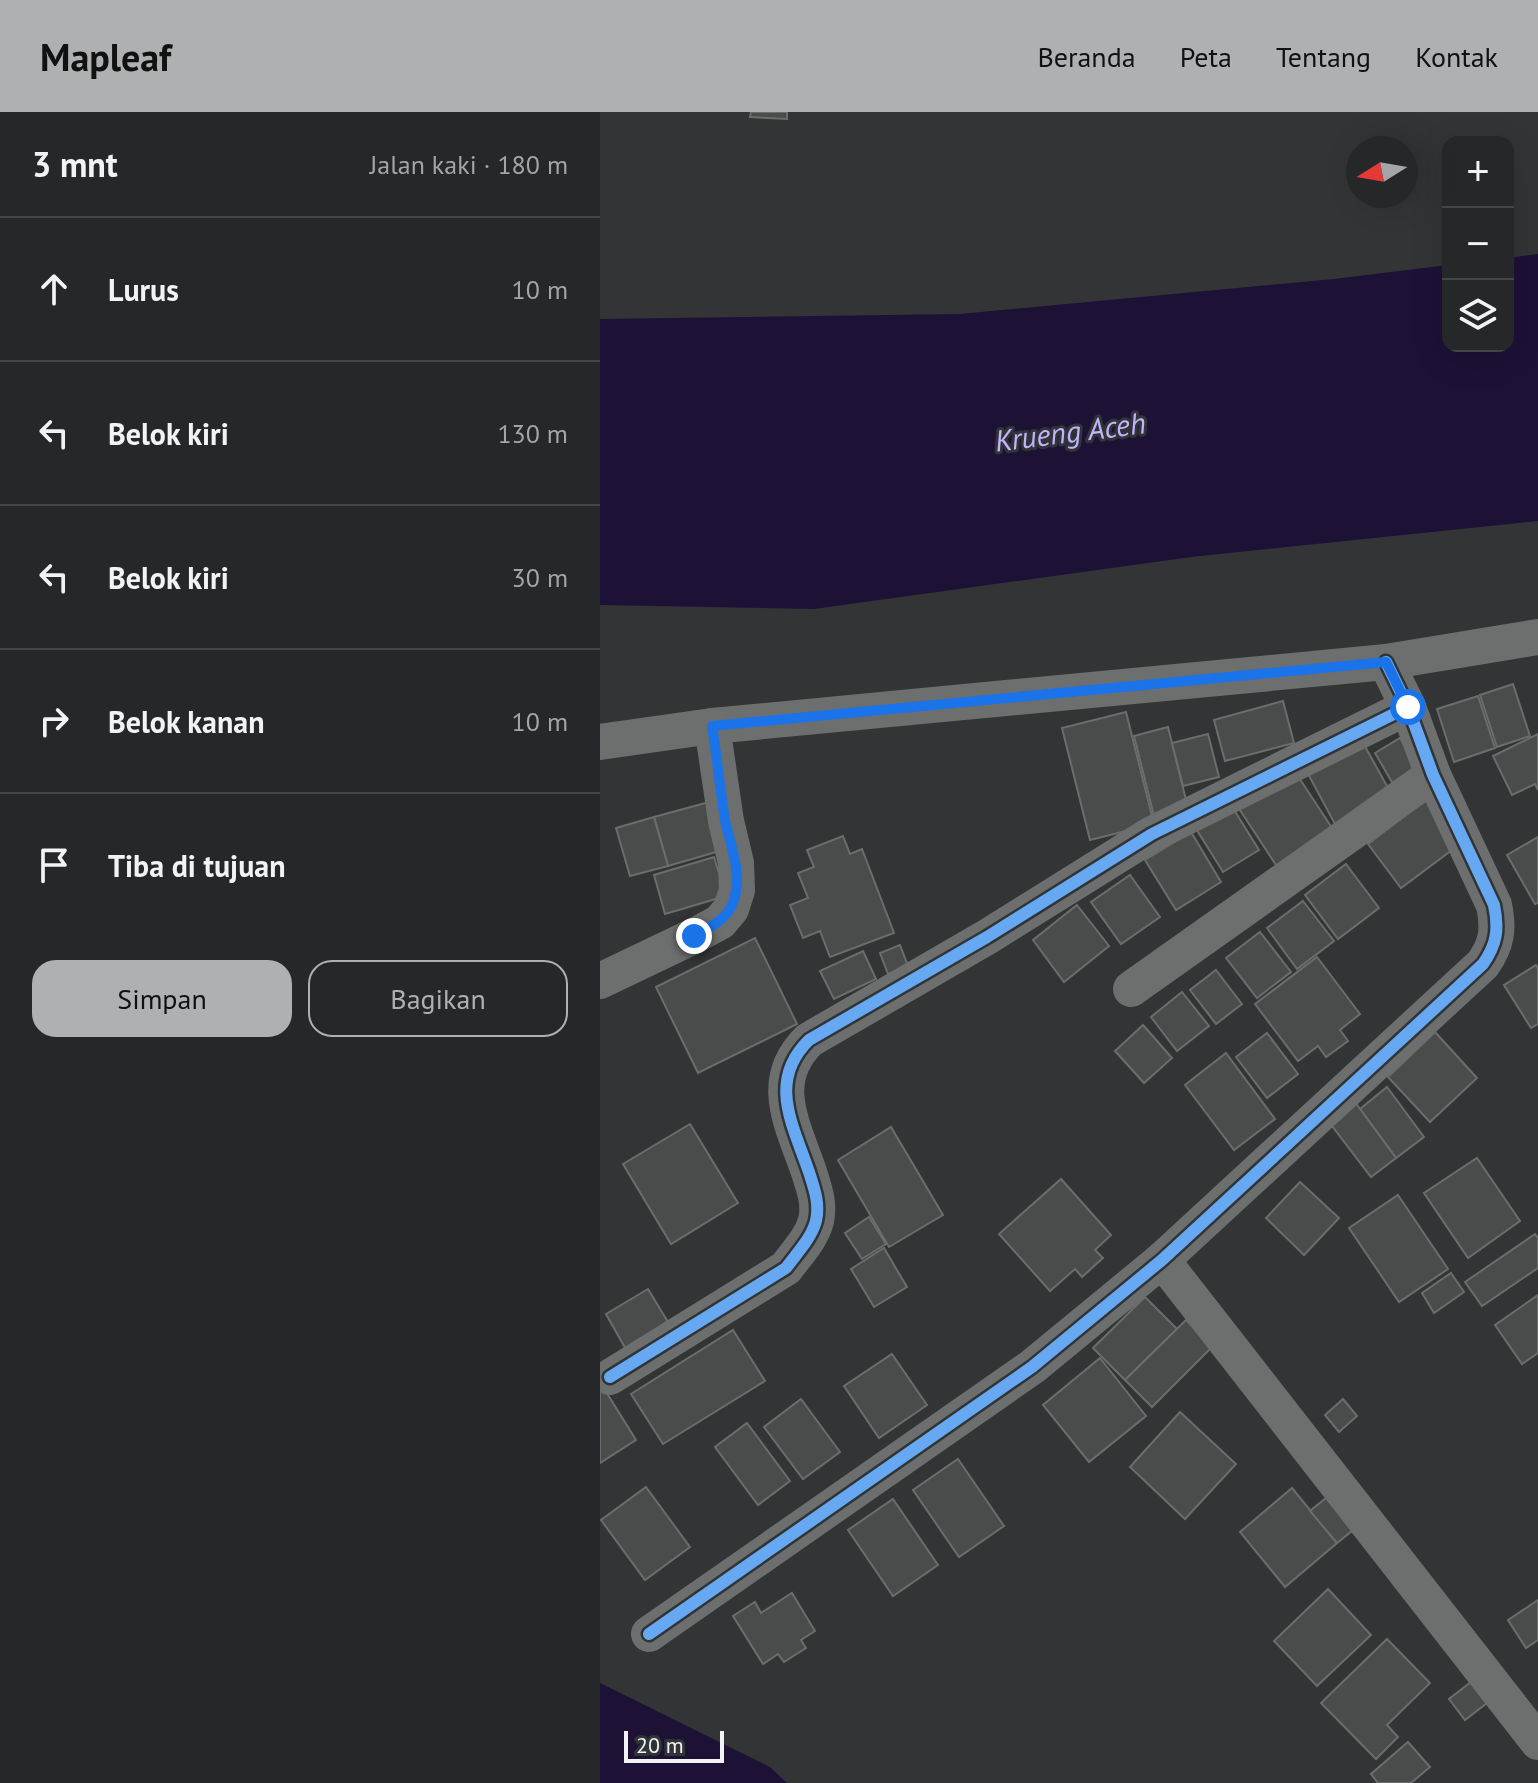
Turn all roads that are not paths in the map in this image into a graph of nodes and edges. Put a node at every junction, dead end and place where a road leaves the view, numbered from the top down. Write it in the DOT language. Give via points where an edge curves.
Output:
graph roads {
  1 [pos="1538,637"];
  2 [pos="1386,662"];
  3 [pos="1408,707"];
  4 [pos="712,726"];
  5 [pos="600,742"];
  6 [pos="1433,775"];
  7 [pos="600,981"];
  8 [pos="1131,989"];
  9 [pos="1162,1260"];
  10 [pos="610,1377"];
  11 [pos="649,1634"];
  12 [pos="1538,1742"];
  1 -- 2 [label="street"];
  2 -- 3 [label="street"];
  2 -- 4 [label="street"];
  3 -- 6 [label="street"];
  3 -- 10 [label="street" via="1152,834 809,1040 797,1051 786,1083 786,1103 817,1197 816,1220 807,1240 786,1268"];
  4 -- 5 [label="street"];
  4 -- 7 [label="street" via="736,863 731,909 720,922"];
  6 -- 8 [label="street"];
  6 -- 9 [label="street" via="1494,905 1494,949"];
  9 -- 11 [label="street" via="1032,1367"];
  9 -- 12 [label="street"];
}
